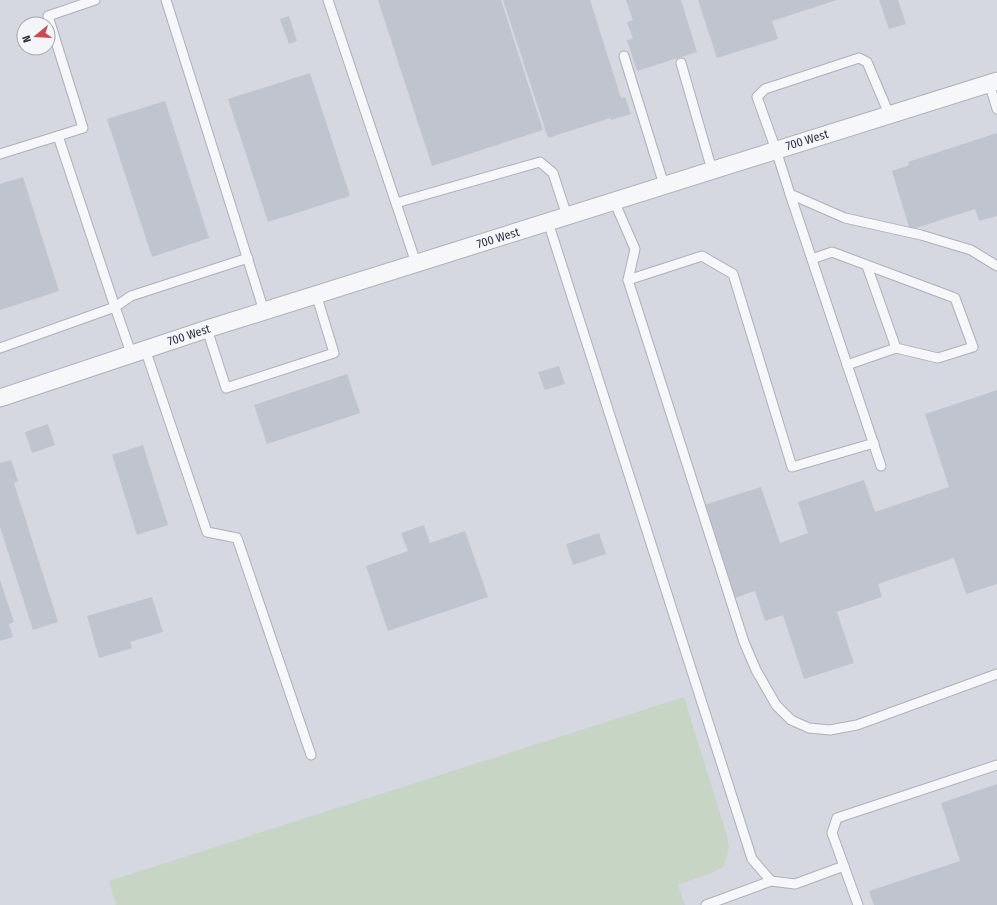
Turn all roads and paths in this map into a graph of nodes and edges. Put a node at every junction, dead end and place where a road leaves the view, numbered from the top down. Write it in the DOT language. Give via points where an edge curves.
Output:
graph roads {
  1 [pos="95,0"];
  2 [pos="166,0"];
  3 [pos="328,0"];
  4 [pos="624,56"];
  5 [pos="681,63"];
  6 [pos="993,82"];
  7 [pos="997,109"];
  8 [pos="889,114"];
  9 [pos="58,136"];
  10 [pos="776,150"];
  11 [pos="0,154"];
  12 [pos="712,170"];
  13 [pos="664,185"];
  14 [pos="790,194"];
  15 [pos="614,201"];
  16 [pos="396,203"];
  17 [pos="567,216"];
  18 [pos="548,222"];
  19 [pos="248,258"];
  20 [pos="812,259"];
  21 [pos="416,264"];
  22 [pos="868,266"];
  23 [pos="997,266"];
  24 [pos="628,280"];
  25 [pos="316,294"];
  26 [pos="114,306"];
  27 [pos="264,311"];
  28 [pos="207,329"];
  29 [pos="0,348"];
  30 [pos="896,348"];
  31 [pos="138,351"];
  32 [pos="847,365"];
  33 [pos="0,398"];
  34 [pos="874,443"];
  35 [pos="881,466"];
  36 [pos="997,674"];
  37 [pos="311,756"];
  38 [pos="997,764"];
  39 [pos="844,866"];
  40 [pos="771,881"];
  41 [pos="706,905"];
  42 [pos="858,905"];
  1 -- 9 [label="lane" via="48,16 83,128"];
  2 -- 19 [label="lane"];
  3 -- 16 [label="lane"];
  4 -- 13 [label="lane"];
  5 -- 12 [label="lane"];
  6 -- 7 [label="lane"];
  6 -- 8 [label="street, 700 West"];
  8 -- 10 [label="street, 700 West"];
  8 -- 10 [label="lane" via="867,62 859,58 765,89 757,97"];
  9 -- 11 [label="lane"];
  9 -- 26 [label="lane"];
  10 -- 12 [label="street, 700 West"];
  10 -- 14 [label="lane"];
  12 -- 13 [label="street, 700 West"];
  13 -- 15 [label="street, 700 West"];
  14 -- 20 [label="lane"];
  14 -- 23 [label="lane" via="845,218 971,250"];
  15 -- 17 [label="street, 700 West"];
  15 -- 24 [label="lane" via="635,249"];
  16 -- 17 [label="lane" via="540,162 553,172"];
  16 -- 21 [label="lane"];
  17 -- 18 [label="street, 700 West"];
  18 -- 21 [label="street, 700 West"];
  18 -- 40 [label="lane" via="752,859"];
  19 -- 26 [label="lane" via="131,296"];
  19 -- 27 [label="lane"];
  20 -- 22 [label="lane" via="832,252"];
  20 -- 32 [label="lane"];
  21 -- 25 [label="street, 700 West"];
  22 -- 30 [label="lane"];
  22 -- 30 [label="lane" via="955,298 973,347 938,358"];
  24 -- 34 [label="lane" via="702,256 733,274 792,467"];
  24 -- 36 [label="lane" via="742,635 756,670 776,705 791,720 809,728 830,730 857,725"];
  25 -- 27 [label="street, 700 West"];
  25 -- 28 [label="lane" via="334,353 226,388"];
  26 -- 29 [label="lane"];
  26 -- 31 [label="lane"];
  27 -- 28 [label="street, 700 West"];
  28 -- 31 [label="street, 700 West"];
  30 -- 32 [label="lane"];
  31 -- 33 [label="street, 700 West"];
  31 -- 37 [label="lane" via="207,532 237,538"];
  32 -- 34 [label="lane"];
  34 -- 35 [label="lane"];
  38 -- 39 [label="lane" via="837,818 832,833"];
  39 -- 40 [label="lane" via="795,884"];
  39 -- 42 [label="lane"];
  40 -- 41 [label="lane"];
}
